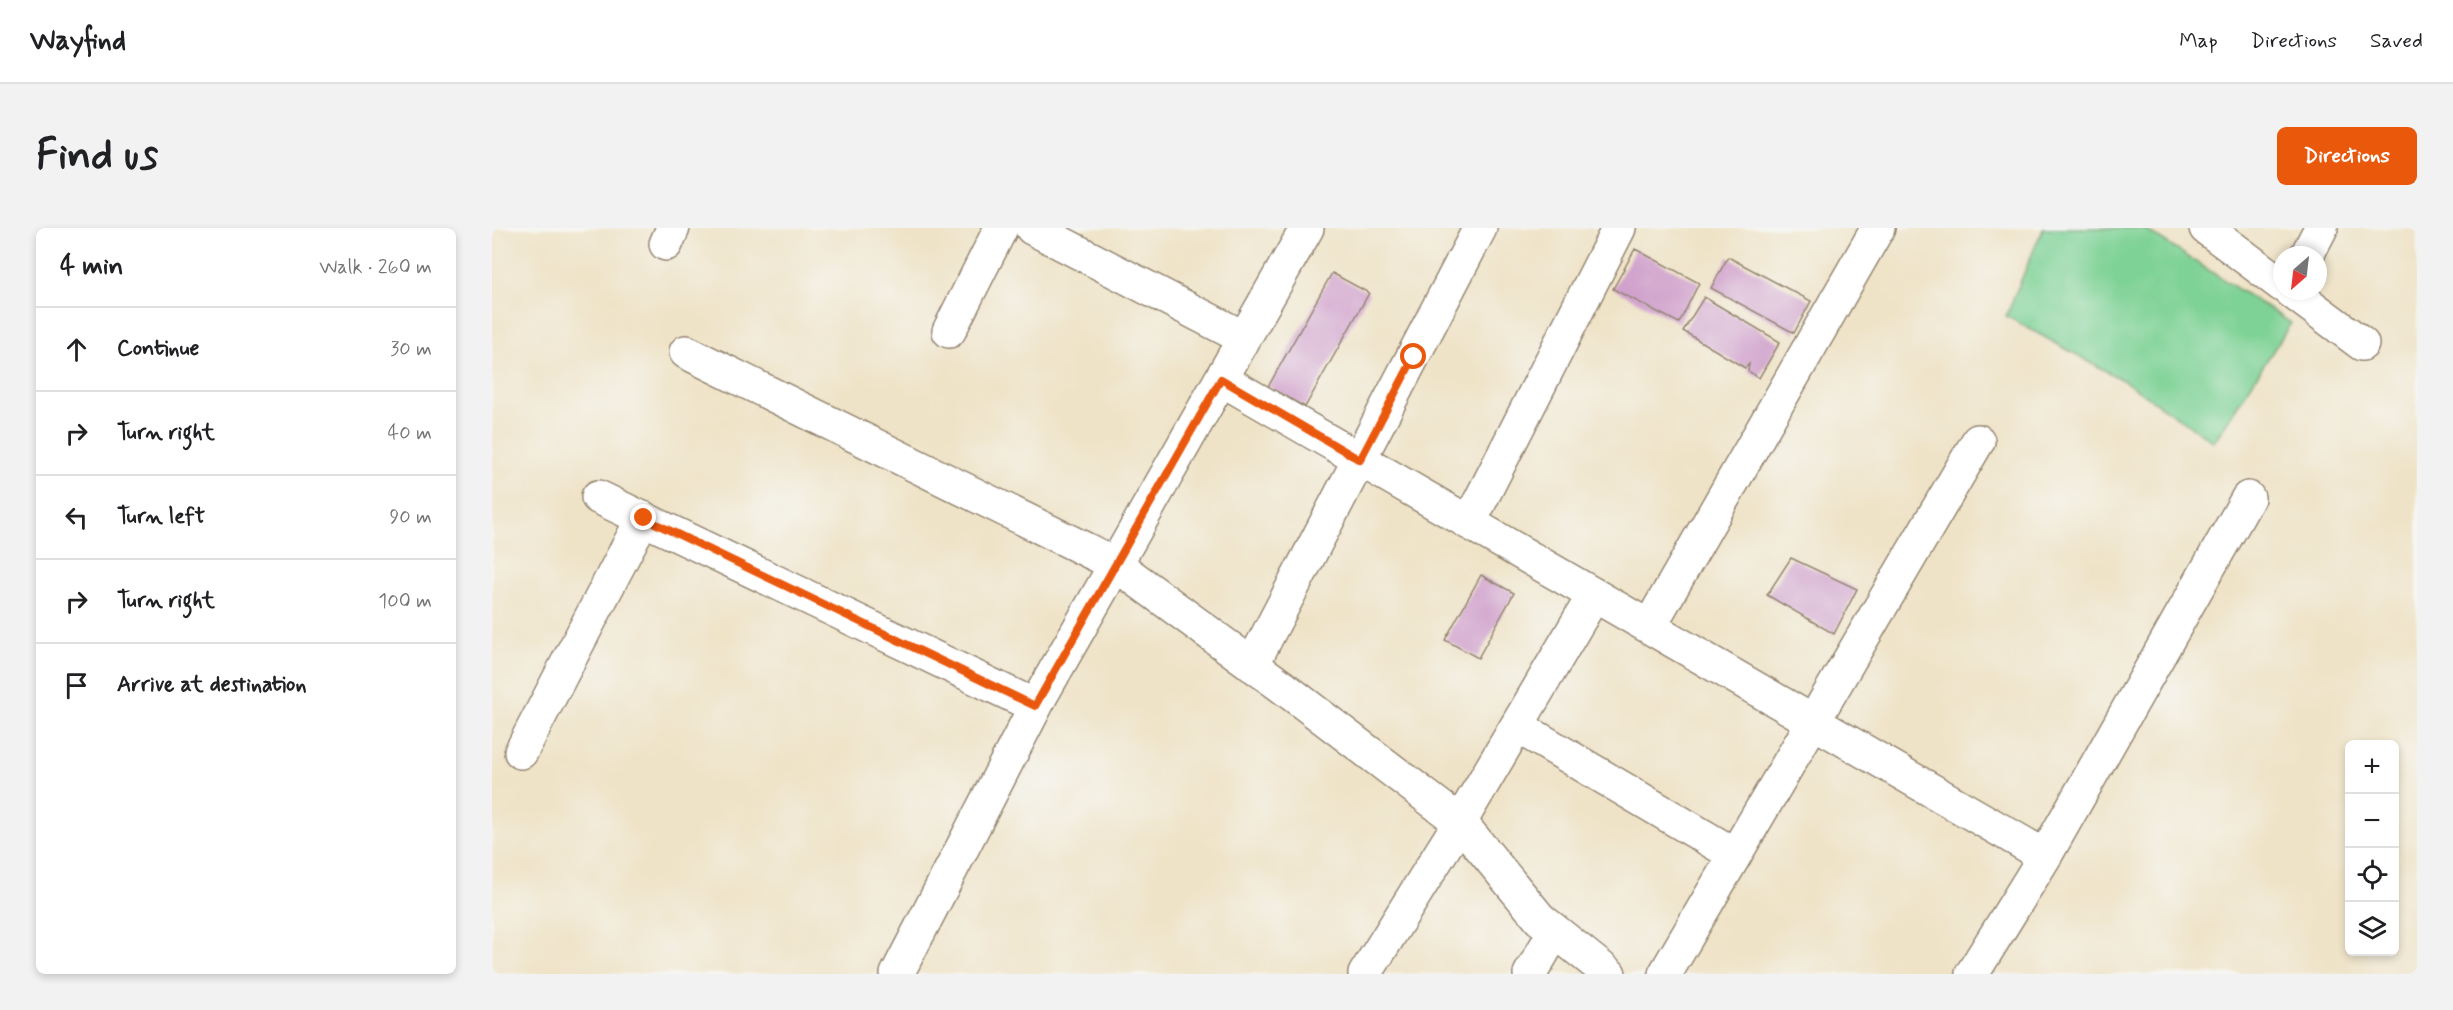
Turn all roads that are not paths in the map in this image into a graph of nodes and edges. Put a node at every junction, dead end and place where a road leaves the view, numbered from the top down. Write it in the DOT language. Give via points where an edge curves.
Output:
graph roads {
  1 [pos="1001,228"];
  2 [pos="1032,228"];
  3 [pos="1307,228"];
  4 [pos="1480,228"];
  5 [pos="1878,228"];
  6 [pos="2206,228"];
  7 [pos="2321,228"];
  8 [pos="1612,231"];
  9 [pos="2312,246"];
  10 [pos="2273,278"];
  11 [pos="2303,300"];
  12 [pos="949,331"];
  13 [pos="1244,338"];
  14 [pos="2362,344"];
  15 [pos="686,352"];
  16 [pos="1221,379"];
  17 [pos="1978,441"];
  18 [pos="1360,460"];
  19 [pos="598,497"];
  20 [pos="2248,498"];
  21 [pos="644,518"];
  22 [pos="1469,523"];
  23 [pos="1115,564"];
  24 [pos="1594,595"];
  25 [pos="1649,627"];
  26 [pos="1252,664"];
  27 [pos="1035,706"];
  28 [pos="1813,722"];
  29 [pos="1517,726"];
  30 [pos="521,752"];
  31 [pos="1460,822"];
  32 [pos="1735,855"];
  33 [pos="2044,856"];
  34 [pos="1556,931"];
  35 [pos="897,974"];
  36 [pos="1365,974"];
  37 [pos="1530,974"];
  38 [pos="1609,974"];
  39 [pos="1665,974"];
  40 [pos="1972,974"];
  1 -- 12 [label="street"];
  2 -- 13 [label="street"];
  3 -- 13 [label="street"];
  4 -- 18 [label="street"];
  5 -- 25 [label="street"];
  6 -- 10 [label="street"];
  7 -- 9 [label="street"];
  8 -- 22 [label="street"];
  11 -- 14 [label="street"];
  13 -- 16 [label="street"];
  15 -- 23 [label="street"];
  16 -- 18 [label="street"];
  16 -- 23 [label="street"];
  17 -- 28 [label="street"];
  18 -- 22 [label="street"];
  18 -- 26 [label="street"];
  19 -- 21 [label="street"];
  20 -- 33 [label="street"];
  21 -- 27 [label="street"];
  21 -- 30 [label="street"];
  22 -- 24 [label="street"];
  23 -- 26 [label="street"];
  23 -- 27 [label="street"];
  24 -- 25 [label="street"];
  24 -- 29 [label="street"];
  25 -- 28 [label="street"];
  26 -- 31 [label="street"];
  27 -- 35 [label="street"];
  28 -- 32 [label="street"];
  28 -- 33 [label="street"];
  29 -- 31 [label="street"];
  29 -- 32 [label="street"];
  31 -- 34 [label="street" via="1540,919"];
  31 -- 36 [label="street"];
  32 -- 39 [label="street"];
  33 -- 40 [label="street"];
  34 -- 37 [label="street"];
  34 -- 38 [label="street"];
}
